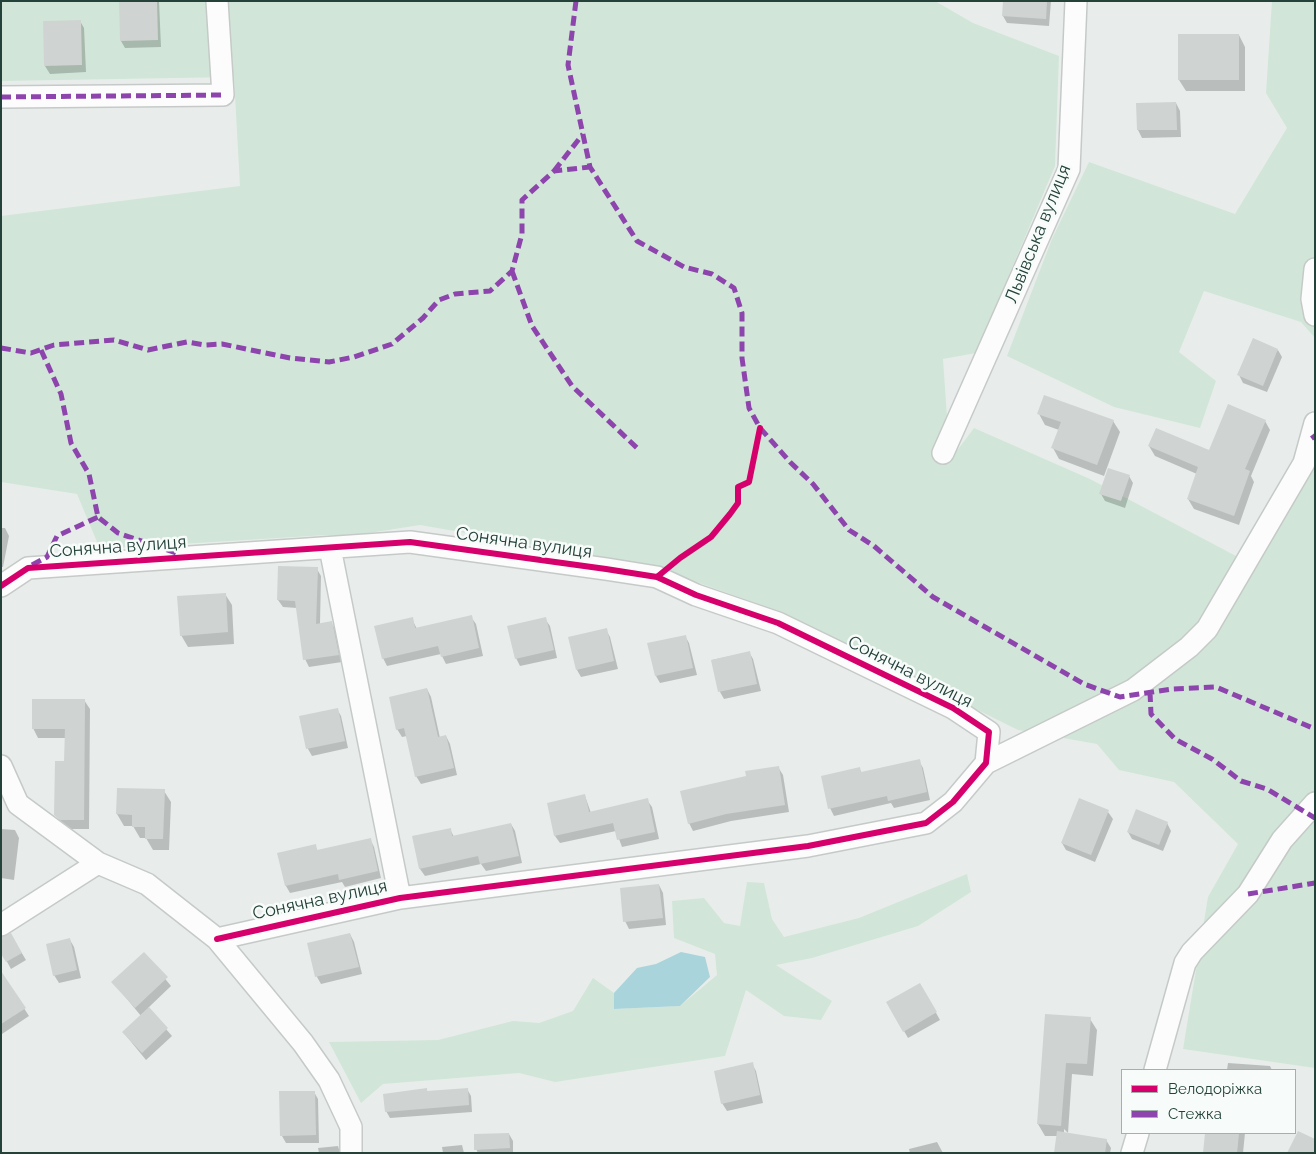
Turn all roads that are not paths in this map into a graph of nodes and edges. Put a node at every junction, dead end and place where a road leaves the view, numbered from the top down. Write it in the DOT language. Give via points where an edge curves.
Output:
graph roads {
  1 [pos="217,1"];
  2 [pos="1076,1"];
  3 [pos="1,98"];
  4 [pos="1315,269"];
  5 [pos="1315,315"];
  6 [pos="1315,423"];
  7 [pos="943,453"];
  8 [pos="330,548"];
  9 [pos="1,586"];
  10 [pos="986,762"];
  11 [pos="1,766"];
  12 [pos="1315,803"];
  13 [pos="98,863"];
  14 [pos="400,898"];
  15 [pos="1,925"];
  16 [pos="217,939"];
  17 [pos="1155,1069"];
  18 [pos="1138,1134"];
  19 [pos="351,1153"];
  20 [pos="1132,1153"];
  1 -- 3 [label="street" via="223,95"];
  2 -- 7 [label="street, Львівська вулиця" via="1069,168"];
  4 -- 5 [label="street" via="1312,299"];
  6 -- 10 [label="street" via="1304,463 1207,629 1133,690"];
  8 -- 9 [label="street, Сонячна вулиця" via="28,568"];
  8 -- 10 [label="street, Сонячна вулиця" via="410,542 657,577 696,595 778,623 954,708 989,732"];
  8 -- 14 [label="street, Сонячна вулиця"];
  10 -- 14 [label="street, Сонячна вулиця" via="953,802 926,823 808,846"];
  11 -- 13 [label="street" via="18,804"];
  12 -- 17 [label="street" via="1282,840 1248,894 1185,963"];
  13 -- 15 [label="street"];
  13 -- 16 [label="street" via="147,884"];
  14 -- 16 [label="street, Сонячна вулиця"];
  16 -- 19 [label="street" via="303,1043 329,1080 351,1127"];
  18 -- 20 [label="street"];
}
